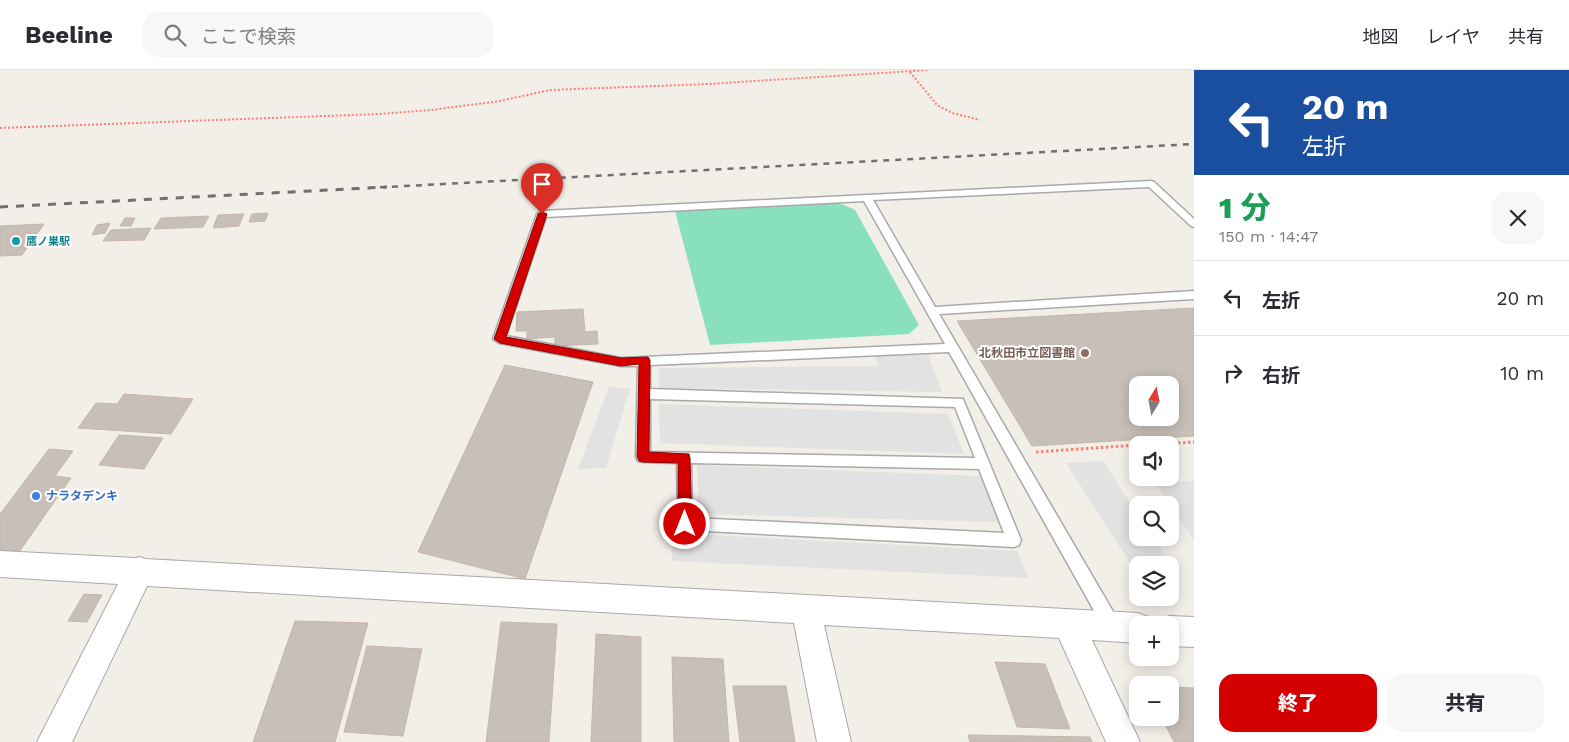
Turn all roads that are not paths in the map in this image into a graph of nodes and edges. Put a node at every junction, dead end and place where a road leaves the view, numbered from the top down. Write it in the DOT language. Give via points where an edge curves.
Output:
graph roads {
  1 [pos="867,198"];
  2 [pos="1194,224"];
  3 [pos="1194,295"];
  4 [pos="932,311"];
  5 [pos="953,348"];
  6 [pos="644,360"];
  7 [pos="644,394"];
  8 [pos="684,458"];
  9 [pos="983,464"];
  10 [pos="0,564"];
  11 [pos="140,570"];
  12 [pos="806,610"];
  13 [pos="1068,624"];
  14 [pos="1125,627"];
  15 [pos="1179,631"];
  16 [pos="1194,632"];
  17 [pos="54,742"];
  18 [pos="834,742"];
  19 [pos="1123,742"];
  1 -- 2 [label="lane" via="1151,184"];
  1 -- 4 [label="lane"];
  1 -- 6 [label="lane" via="542,214 500,339 621,362"];
  3 -- 4 [label="lane"];
  4 -- 5 [label="lane"];
  5 -- 6 [label="lane"];
  5 -- 14 [label="lane" via="1013,453"];
  6 -- 7 [label="lane"];
  7 -- 8 [label="lane" via="643,457"];
  7 -- 9 [label="lane" via="959,402"];
  8 -- 9 [label="lane"];
  8 -- 9 [label="lane" via="685,524 1014,540"];
  10 -- 11 [label="street"];
  11 -- 12 [label="street"];
  11 -- 17 [label="street"];
  12 -- 13 [label="street"];
  12 -- 18 [label="street"];
  13 -- 14 [label="street"];
  13 -- 19 [label="street"];
  15 -- 16 [label="street"];
}
